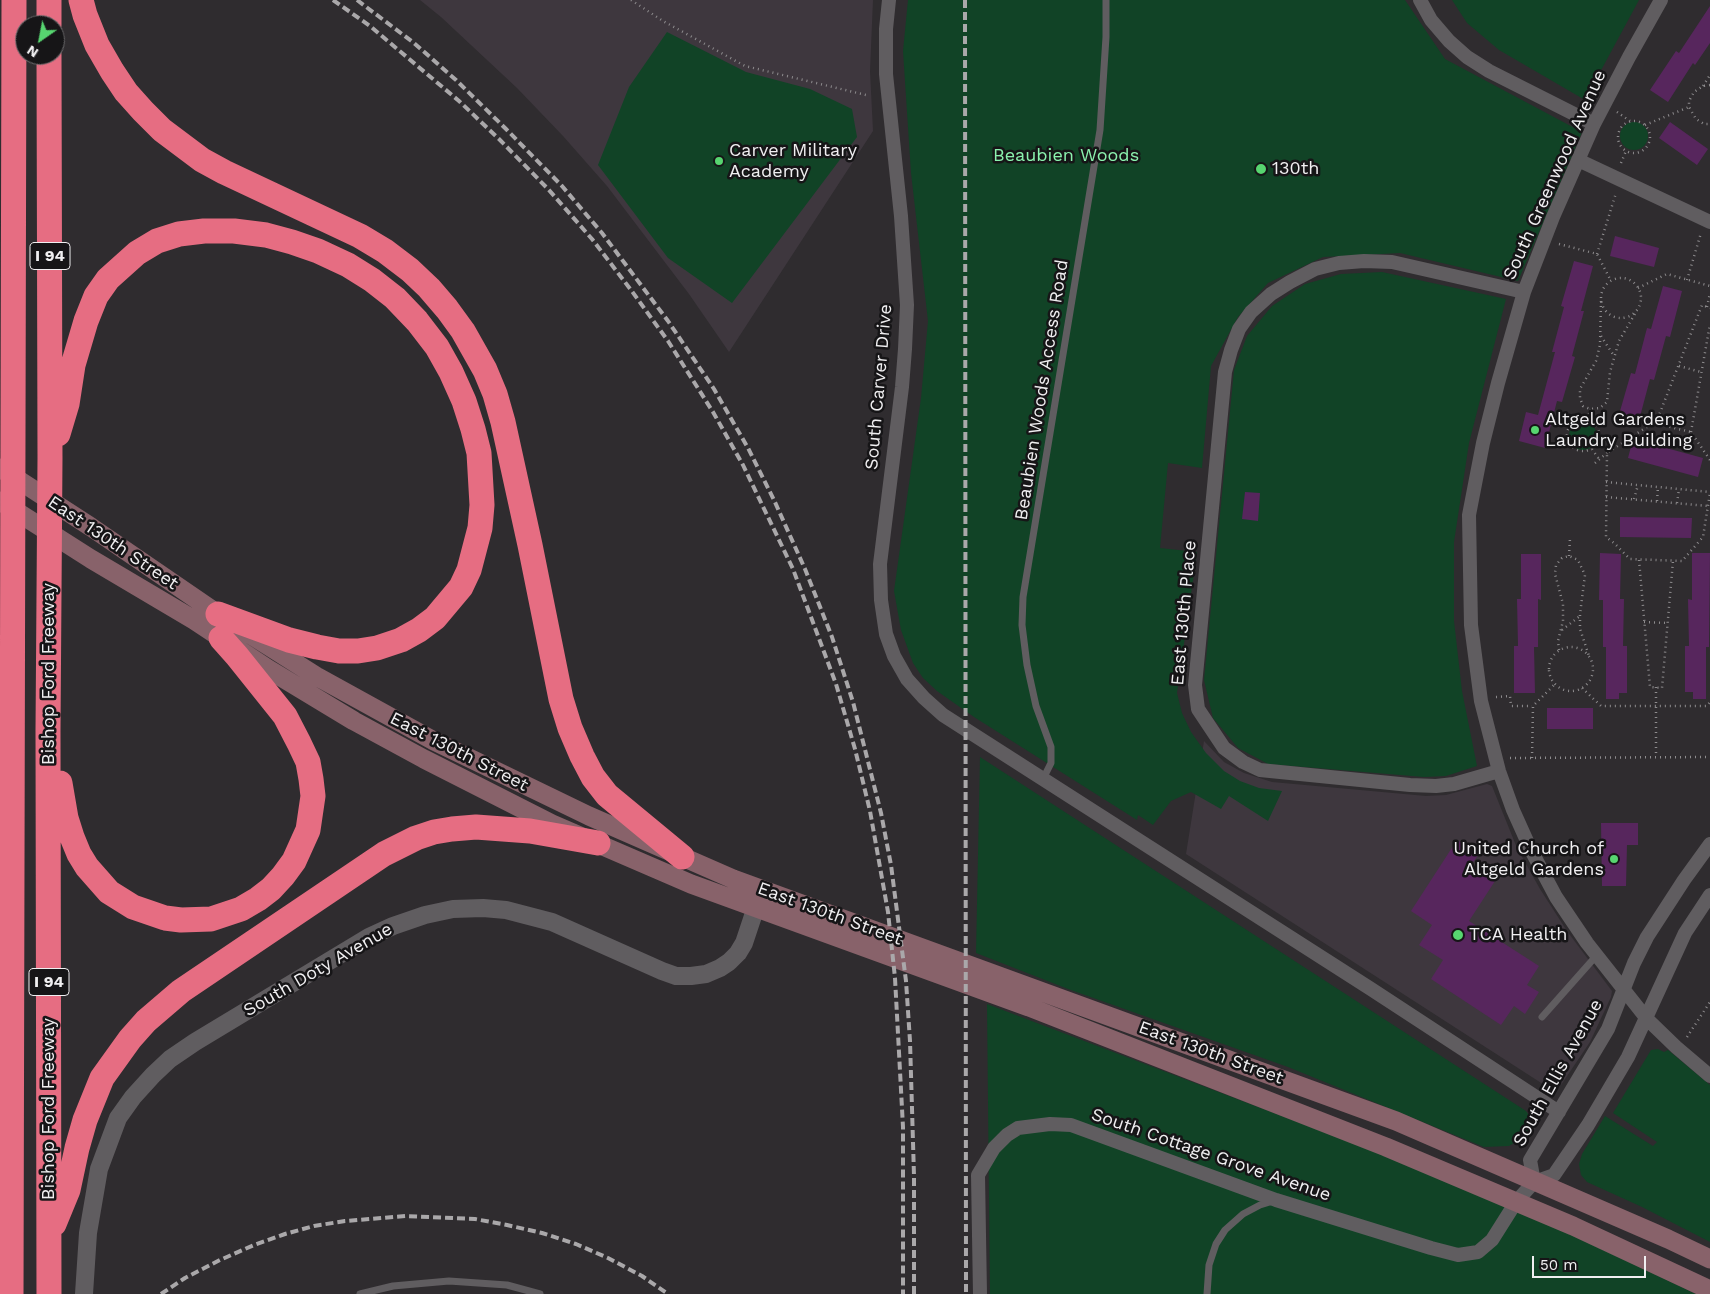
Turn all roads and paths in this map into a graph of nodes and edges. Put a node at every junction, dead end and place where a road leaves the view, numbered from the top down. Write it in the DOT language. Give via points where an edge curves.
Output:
graph roads {
  1 [pos="14,0"];
  2 [pos="49,0"];
  3 [pos="81,0"];
  4 [pos="631,0"];
  5 [pos="889,0"];
  6 [pos="1106,0"];
  7 [pos="1420,0"];
  8 [pos="1661,0"];
  9 [pos="49,15"];
  10 [pos="49,65"];
  11 [pos="1710,76"];
  12 [pos="1710,84"];
  13 [pos="1703,86"];
  14 [pos="866,95"];
  15 [pos="1689,106"];
  16 [pos="1617,112"];
  17 [pos="1631,121"];
  18 [pos="1594,124"];
  19 [pos="1710,124"];
  20 [pos="1645,125"];
  21 [pos="1626,151"];
  22 [pos="1578,160"];
  23 [pos="1618,170"];
  24 [pos="1617,190"];
  25 [pos="1706,225"];
  26 [pos="1558,244"];
  27 [pos="1596,254"];
  28 [pos="0,273"];
  29 [pos="1688,280"];
  30 [pos="1611,281"];
  31 [pos="1710,286"];
  32 [pos="1638,288"];
  33 [pos="1524,292"];
  34 [pos="1710,293"];
  35 [pos="1601,301"];
  36 [pos="1708,308"];
  37 [pos="1636,312"];
  38 [pos="1710,324"];
  39 [pos="15,326"];
  40 [pos="1600,334"];
  41 [pos="1614,356"];
  42 [pos="1678,366"];
  43 [pos="1702,372"];
  44 [pos="1590,410"];
  45 [pos="1588,419"];
  46 [pos="1656,423"];
  47 [pos="1691,432"];
  48 [pos="1592,449"];
  49 [pos="1607,454"];
  50 [pos="50,458"];
  51 [pos="1599,459"];
  52 [pos="1710,460"];
  53 [pos="1595,463"];
  54 [pos="0,468"];
  55 [pos="1606,482"];
  56 [pos="1638,485"];
  57 [pos="1658,487"];
  58 [pos="1679,489"];
  59 [pos="1710,492"];
  60 [pos="1606,497"];
  61 [pos="1634,499"];
  62 [pos="0,501"];
  63 [pos="1657,501"];
  64 [pos="1677,503"];
  65 [pos="1708,506"];
  66 [pos="1570,538"];
  67 [pos="14,555"];
  68 [pos="1569,556"];
  69 [pos="1638,560"];
  70 [pos="1673,561"];
  71 [pos="0,604"];
  72 [pos="1580,616"];
  73 [pos="1644,622"];
  74 [pos="1668,623"];
  75 [pos="219,626"];
  76 [pos="1560,631"];
  77 [pos="1559,650"];
  78 [pos="1589,656"];
  79 [pos="1556,684"];
  80 [pos="1582,688"];
  81 [pos="1656,688"];
  82 [pos="1496,697"];
  83 [pos="1710,702"];
  84 [pos="1533,706"];
  85 [pos="1656,706"];
  86 [pos="48,730"];
  87 [pos="1656,757"];
  88 [pos="1710,757"];
  89 [pos="1510,758"];
  90 [pos="1532,758"];
  91 [pos="1499,771"];
  92 [pos="1043,779"];
  93 [pos="598,844"];
  94 [pos="1710,844"];
  95 [pos="682,857"];
  96 [pos="762,888"];
  97 [pos="1710,895"];
  98 [pos="755,907"];
  99 [pos="1597,955"];
  100 [pos="1624,990"];
  101 [pos="1710,1002"];
  102 [pos="1542,1017"];
  103 [pos="1647,1019"];
  104 [pos="1684,1042"];
  105 [pos="0,1075"];
  106 [pos="1710,1076"];
  107 [pos="1559,1112"];
  108 [pos="11,1121"];
  109 [pos="1534,1182"];
  110 [pos="1276,1200"];
  111 [pos="1516,1202"];
  112 [pos="50,1236"];
  113 [pos="1710,1259"];
  114 [pos="1710,1290"];
  115 [pos="11,1294"];
  116 [pos="49,1294"];
  117 [pos="84,1294"];
  118 [pos="360,1294"];
  119 [pos="540,1294"];
  120 [pos="980,1294"];
  121 [pos="1207,1294"];
  1 -- 39 [label="highway, Bishop Ford Freeway / I 94"];
  2 -- 9 [label="highway"];
  3 -- 95 [label="highway" via="97,44 112,71 126,92 162,130 224,172 385,251 429,288 463,331 485,370 503,422 561,699 570,728 593,777 607,795"];
  4 -- 14 [label="path" via="745,66"];
  5 -- 92 [label="street, South Carver Drive" via="886,74 901,216 906,305 902,387 880,564 886,634 907,679 924,698 943,715"];
  6 -- 92 [label="lane, Beaubien Woods Access Road" via="1100,130 1023,597 1022,625 1027,665 1036,706 1051,747 1051,763"];
  7 -- 18 [label="street" via="1449,42 1467,57"];
  8 -- 18 [label="street, South Greenwood Avenue"];
  10 -- 50 [label="highway, Bishop Ford Freeway / I 94"];
  11 -- 13 [label="path"];
  12 -- 13 [label="path"];
  13 -- 15 [label="path" via="1694,92"];
  15 -- 19 [label="path" via="1696,119"];
  15 -- 20 [label="path"];
  16 -- 17 [label="path"];
  17 -- 20 [label="path"];
  17 -- 21 [label="path" via="1621,128 1618,136"];
  18 -- 22 [label="street, South Greenwood Avenue"];
  20 -- 21 [label="path" via="1651,136 1647,147 1637,153"];
  21 -- 23 [label="path"];
  22 -- 25 [label="street"];
  22 -- 33 [label="street, South Greenwood Avenue"];
  24 -- 27 [label="path"];
  25 -- 29 [label="path"];
  26 -- 27 [label="path"];
  27 -- 30 [label="path"];
  28 -- 39 [label="highway"];
  29 -- 31 [label="path"];
  29 -- 32 [label="path" via="1667,274"];
  30 -- 32 [label="path" via="1627,278"];
  30 -- 35 [label="path" via="1602,291"];
  32 -- 37 [label="path" via="1641,302"];
  33 -- 91 [label="street, South Greenwood Avenue" via="1483,444 1470,515 1471,625 1475,661 1481,701"];
  33 -- 91 [label="street, East 130th Place" via="1392,262 1364,261 1315,269 1271,294 1251,312 1240,329 1225,372 1195,685 1198,709 1224,748 1260,770 1436,786"];
  34 -- 36 [label="path"];
  35 -- 37 [label="path" via="1612,316 1624,318"];
  35 -- 40 [label="path"];
  36 -- 42 [label="path" via="1702,306"];
  37 -- 41 [label="path"];
  38 -- 43 [label="path"];
  39 -- 67 [label="highway, Bishop Ford Freeway / I 94"];
  40 -- 41 [label="path"];
  40 -- 44 [label="path" via="1596,362 1580,389 1580,398"];
  41 -- 44 [label="path" via="1607,402"];
  42 -- 43 [label="path"];
  42 -- 46 [label="path"];
  43 -- 47 [label="path"];
  44 -- 45 [label="path"];
  45 -- 48 [label="path" via="1600,433 1599,441"];
  45 -- 48 [label="path" via="1571,424 1567,439 1577,450"];
  46 -- 47 [label="path"];
  46 -- 49 [label="path"];
  47 -- 52 [label="path"];
  48 -- 51 [label="path"];
  49 -- 51 [label="path"];
  49 -- 55 [label="path"];
  50 -- 75 [label="highway" via="67,404 86,321 96,296 122,265 158,241 204,230 274,237 348,265 395,298 437,347 451,372 479,454 480,528 461,587 435,618 419,630 377,648 340,651"];
  50 -- 86 [label="highway, Bishop Ford Freeway / I 94"];
  51 -- 53 [label="path"];
  54 -- 75 [label="main road, East 130th Street" via="91,527"];
  55 -- 56 [label="path"];
  55 -- 60 [label="path"];
  56 -- 57 [label="path"];
  56 -- 61 [label="path"];
  57 -- 58 [label="path"];
  57 -- 63 [label="path"];
  58 -- 59 [label="path"];
  58 -- 64 [label="path"];
  59 -- 65 [label="path"];
  60 -- 61 [label="path"];
  60 -- 69 [label="path" via="1606,537 1630,559"];
  61 -- 63 [label="path"];
  62 -- 75 [label="main road, East 130th Street" via="194,620"];
  63 -- 64 [label="path"];
  64 -- 65 [label="path"];
  65 -- 70 [label="path" via="1703,537 1682,561"];
  66 -- 68 [label="path"];
  67 -- 71 [label="highway"];
  67 -- 108 [label="highway, Bishop Ford Freeway / I 94"];
  68 -- 72 [label="path" via="1578,560 1585,575"];
  68 -- 76 [label="path" via="1556,565 1555,574 1564,604"];
  69 -- 70 [label="path"];
  69 -- 73 [label="path"];
  70 -- 74 [label="path"];
  72 -- 76 [label="path"];
  72 -- 78 [label="path" via="1580,629"];
  73 -- 74 [label="path"];
  73 -- 81 [label="path" via="1650,687"];
  74 -- 81 [label="path" via="1662,688"];
  75 -- 86 [label="highway" via="237,656 285,716 300,743 312,778 308,830 283,876 258,899 211,919 173,919 147,913 109,892 87,867 72,838"];
  75 -- 93 [label="main road, East 130th Street" via="268,669 354,721 552,824"];
  75 -- 95 [label="main road, East 130th Street" via="434,741"];
  76 -- 77 [label="path"];
  77 -- 78 [label="path" via="1579,648"];
  77 -- 79 [label="path" via="1549,668"];
  78 -- 80 [label="path" via="1592,676"];
  79 -- 80 [label="path" via="1572,691"];
  79 -- 84 [label="path"];
  80 -- 85 [label="path" via="1601,706"];
  81 -- 85 [label="path"];
  82 -- 84 [label="path" via="1510,696 1511,706"];
  83 -- 85 [label="path" via="1707,706"];
  84 -- 90 [label="path"];
  85 -- 87 [label="path"];
  86 -- 112 [label="highway, Bishop Ford Freeway / I 94"];
  87 -- 88 [label="path"];
  87 -- 90 [label="path"];
  89 -- 90 [label="path"];
  91 -- 99 [label="street, South Greenwood Avenue" via="1517,818 1556,897"];
  92 -- 107 [label="street"];
  93 -- 98 [label="main road, East 130th Street" via="690,884"];
  93 -- 112 [label="highway" via="530,831 476,827 443,830 416,838 384,854 181,991 135,1033 102,1078 85,1120 68,1190"];
  94 -- 100 [label="street, South Ellis Avenue" via="1647,937"];
  95 -- 96 [label="main road, East 130th Street"];
  96 -- 98 [label="street, South Doty Avenue"];
  96 -- 109 [label="main road, East 130th Street" via="1396,1121"];
  97 -- 103 [label="street" via="1685,933"];
  98 -- 111 [label="main road, East 130th Street" via="1029,1007 1386,1146"];
  98 -- 117 [label="street, South Doty Avenue" via="744,943 730,962 706,974 691,976 676,976 552,922 506,910 483,908 425,915 369,938 195,1042 170,1059 133,1097 118,1118 99,1169 88,1233"];
  99 -- 100 [label="street, South Greenwood Avenue"];
  99 -- 102 [label="lane"];
  100 -- 103 [label="street"];
  100 -- 107 [label="street, South Ellis Avenue" via="1608,1029"];
  101 -- 104 [label="path"];
  103 -- 106 [label="street"];
  103 -- 109 [label="street" via="1628,1058 1554,1175"];
  105 -- 108 [label="highway"];
  107 -- 109 [label="street, South Ellis Avenue" via="1530,1160"];
  108 -- 115 [label="highway, Bishop Ford Freeway / I 94"];
  109 -- 111 [label="street, South Cottage Grove Avenue"];
  109 -- 113 [label="main road, East 130th Street"];
  110 -- 111 [label="street, South Cottage Grove Avenue" via="1458,1255 1478,1252 1492,1240"];
  110 -- 120 [label="street, South Cottage Grove Avenue" via="1071,1125 1018,1128 994,1148 978,1175"];
  110 -- 121 [label="lane" via="1243,1214 1225,1230 1209,1265"];
  111 -- 114 [label="main road, East 130th Street"];
  112 -- 116 [label="highway, Bishop Ford Freeway / I 94"];
  118 -- 119 [label="lane" via="393,1286 449,1281 507,1285"];
}
